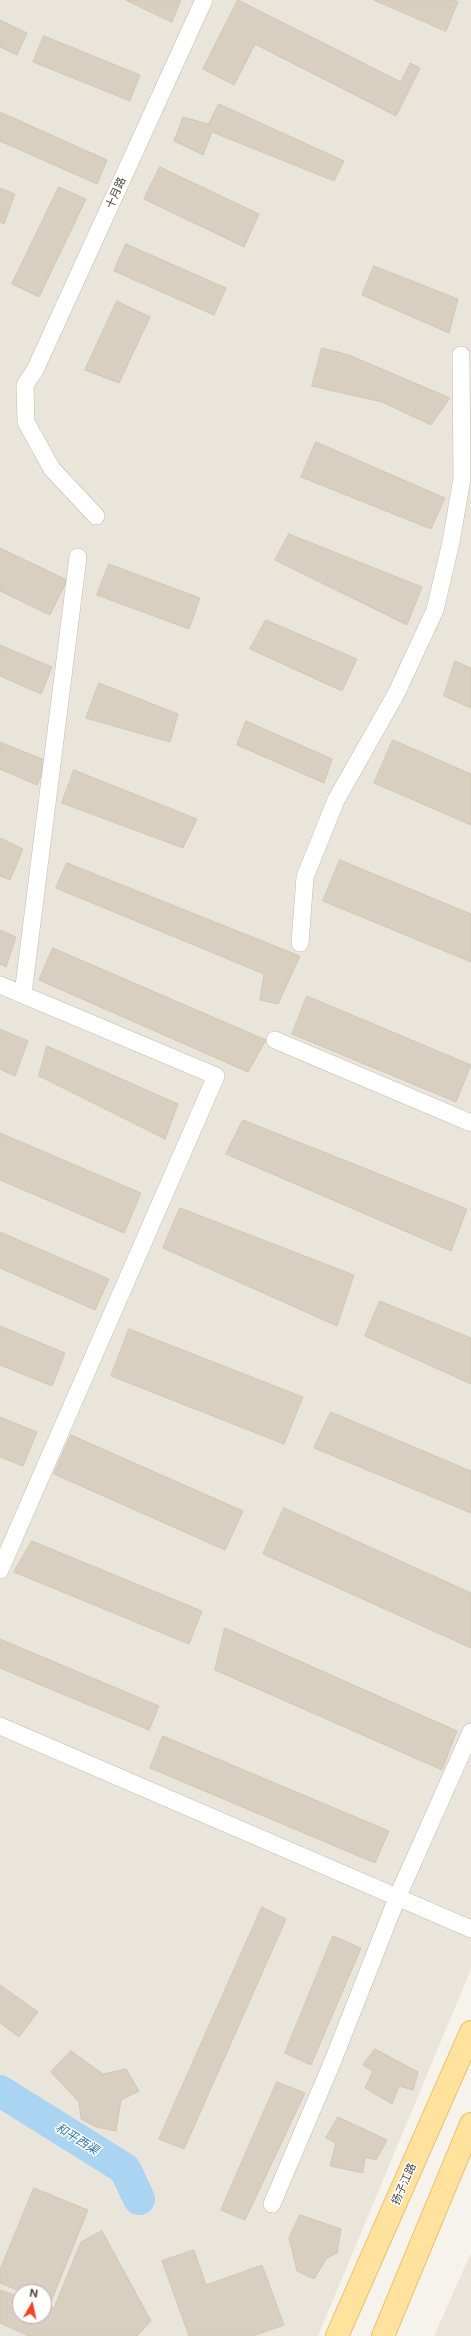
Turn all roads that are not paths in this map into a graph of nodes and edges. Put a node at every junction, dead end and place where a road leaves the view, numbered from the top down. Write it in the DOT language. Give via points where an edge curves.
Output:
graph roads {
  1 [pos="204,0"];
  2 [pos="461,356"];
  3 [pos="96,516"];
  4 [pos="78,557"];
  5 [pos="300,943"];
  6 [pos="0,985"];
  7 [pos="23,994"];
  8 [pos="275,1040"];
  9 [pos="471,1123"];
  10 [pos="0,1570"];
  11 [pos="0,1726"];
  12 [pos="471,1732"];
  13 [pos="397,1898"];
  14 [pos="471,1929"];
  15 [pos="471,2032"];
  16 [pos="471,2124"];
  17 [pos="272,2204"];
  18 [pos="337,2336"];
  19 [pos="383,2336"];
  1 -- 3 [label="street, 十月路" via="35,370 25,385 26,422 52,469"];
  2 -- 5 [label="street" via="462,478 452,542 435,610 396,694 336,800 305,877"];
  4 -- 7 [label="street"];
  6 -- 7 [label="street"];
  7 -- 10 [label="street" via="216,1076"];
  8 -- 9 [label="street"];
  11 -- 13 [label="street"];
  12 -- 13 [label="street"];
  13 -- 14 [label="street"];
  13 -- 17 [label="street" via="332,2063"];
  15 -- 18 [label="main road, 扬子江路"];
  16 -- 19 [label="main road"];
}
